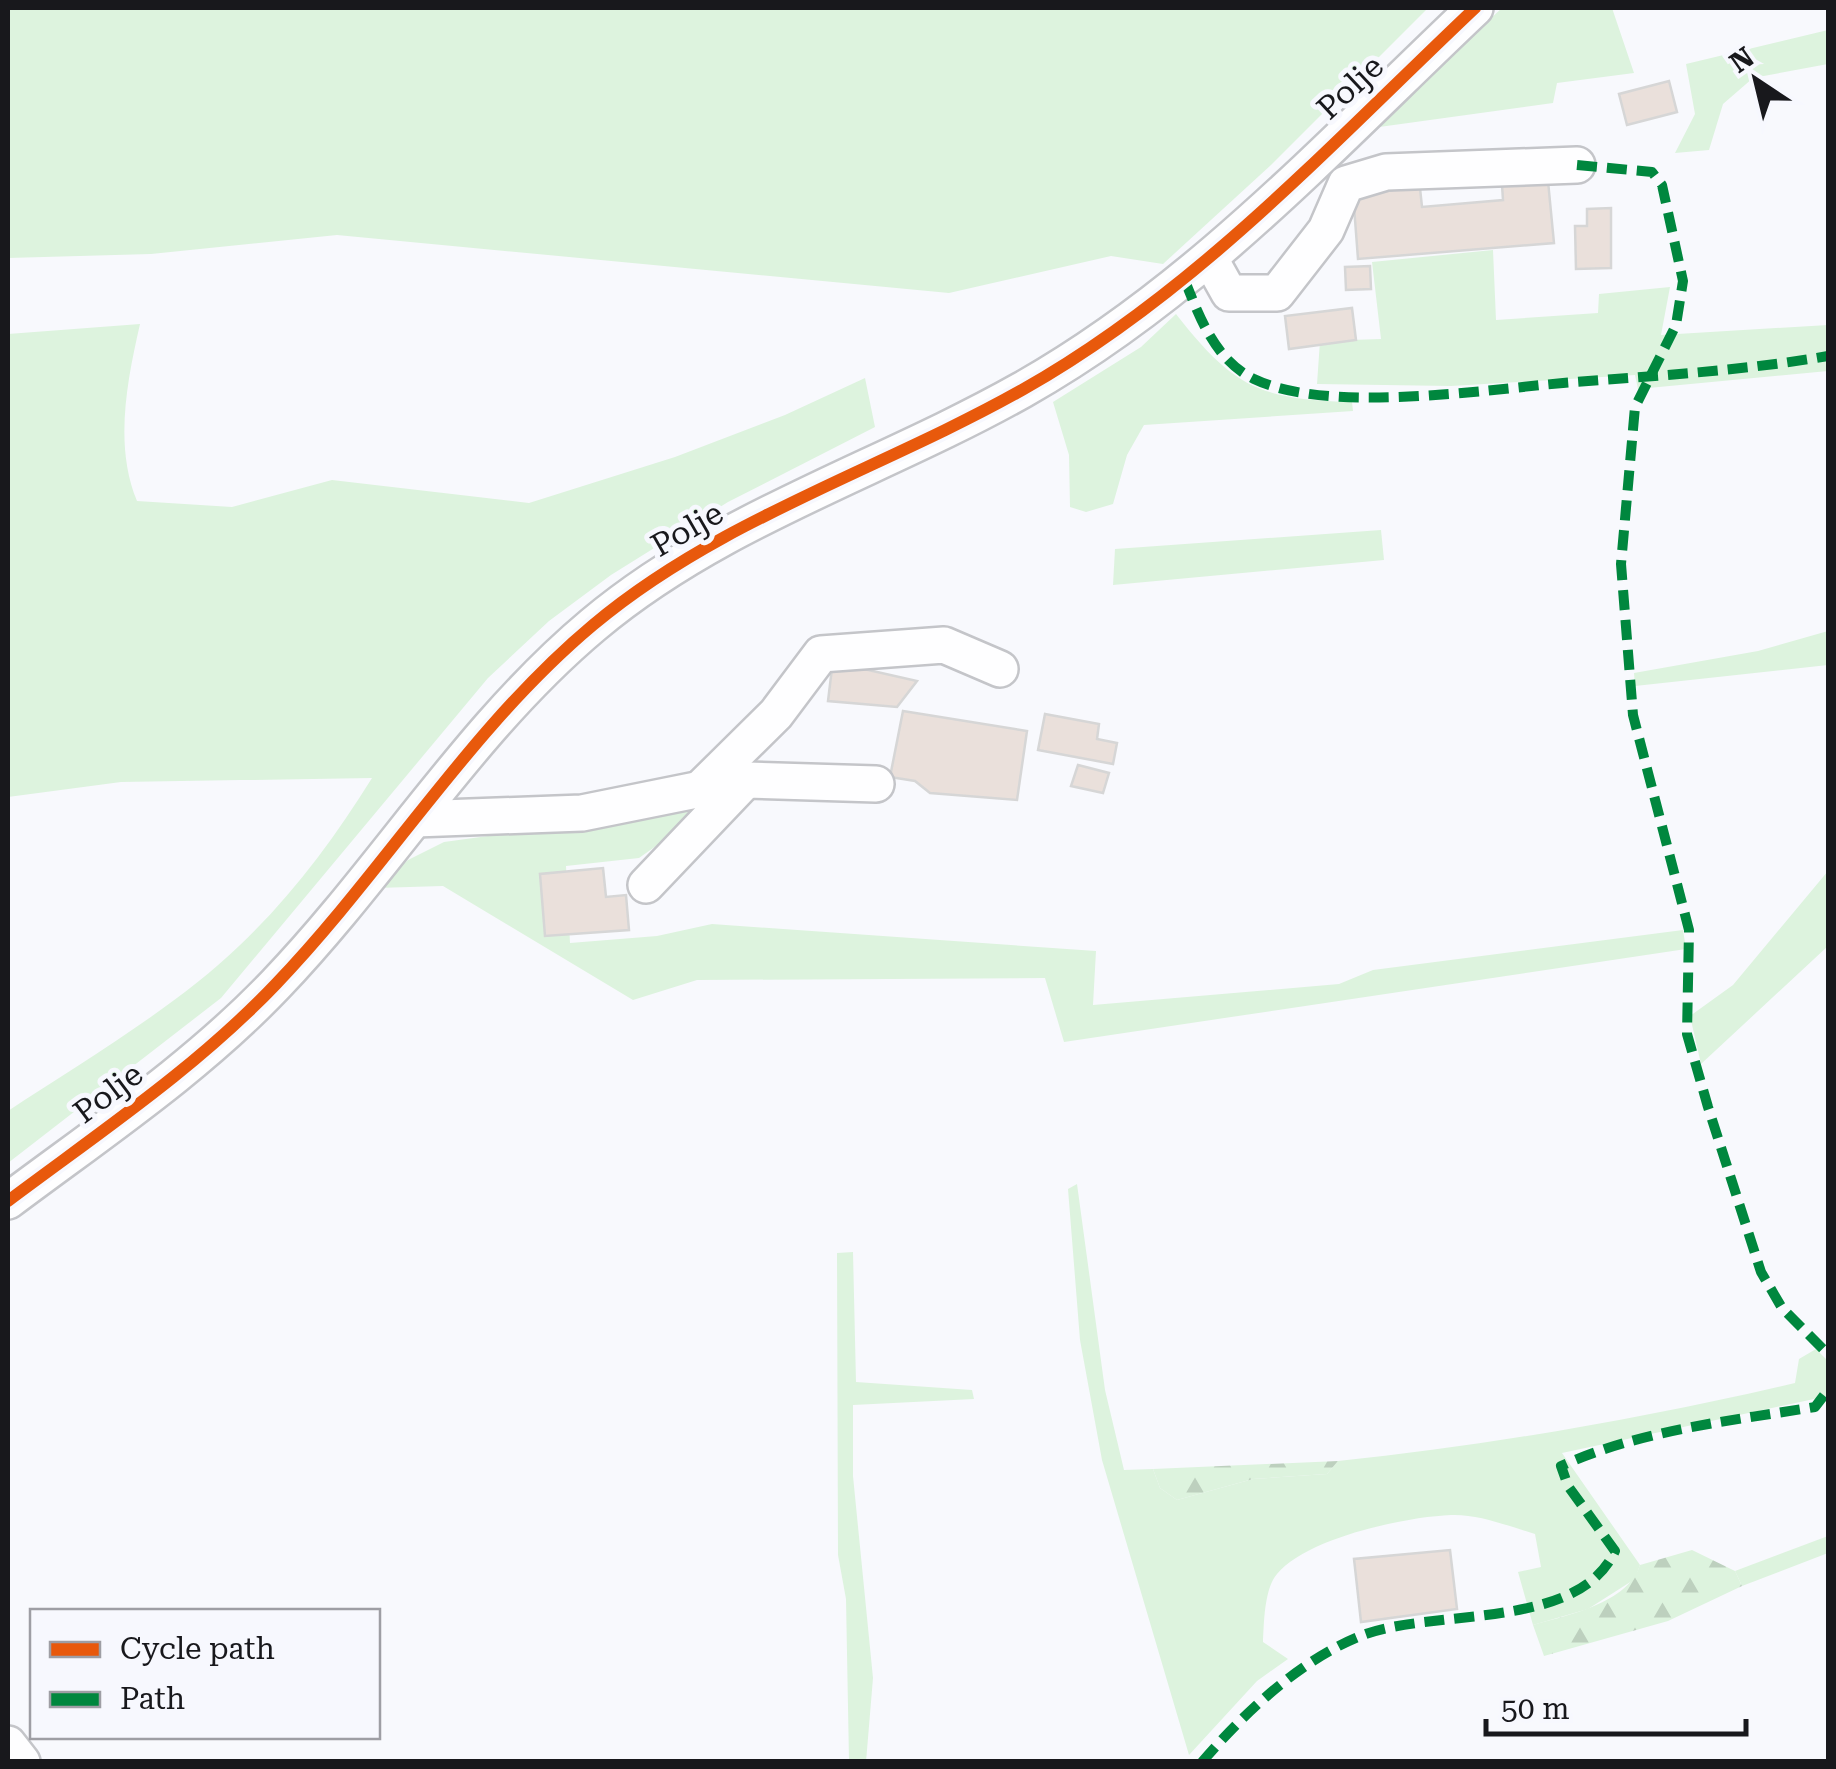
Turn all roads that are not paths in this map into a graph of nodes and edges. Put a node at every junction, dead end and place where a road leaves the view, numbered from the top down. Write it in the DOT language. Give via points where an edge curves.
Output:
graph roads {
  1 [pos="1474,8"];
  2 [pos="1577,166"];
  3 [pos="1210,259"];
  4 [pos="1000,669"];
  5 [pos="746,780"];
  6 [pos="876,784"];
  7 [pos="699,790"];
  8 [pos="415,819"];
  9 [pos="646,885"];
  10 [pos="8,1201"];
  11 [pos="8,1744"];
  12 [pos="22,1762"];
  1 -- 3 [label="street, Polje"];
  2 -- 3 [label="street" via="1386,172 1346,184 1326,230 1277,294 1229,293"];
  3 -- 8 [label="street, Polje" via="1118,332 1021,391 673,567 531,680"];
  4 -- 7 [label="street" via="944,645 822,654 776,714"];
  5 -- 6 [label="street"];
  5 -- 7 [label="street"];
  5 -- 9 [label="street"];
  7 -- 8 [label="street" via="582,813"];
  8 -- 10 [label="street, Polje" via="277,983 212,1045"];
  11 -- 12 [label="street"];
}
